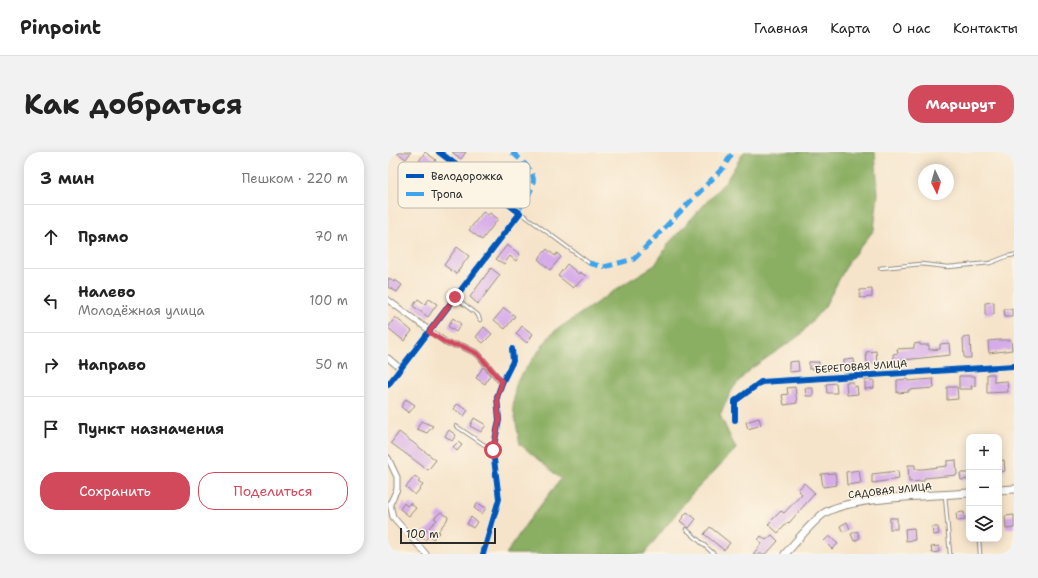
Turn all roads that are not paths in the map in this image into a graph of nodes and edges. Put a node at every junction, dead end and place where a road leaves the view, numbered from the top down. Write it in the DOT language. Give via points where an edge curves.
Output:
graph roads {
  1 [pos="439,152"];
  2 [pos="452,162"];
  3 [pos="513,208"];
  4 [pos="520,213"];
  5 [pos="1014,255"];
  6 [pos="589,263"];
  7 [pos="880,268"];
  8 [pos="455,297"];
  9 [pos="388,300"];
  10 [pos="480,320"];
  11 [pos="429,332"];
  12 [pos="512,349"];
  13 [pos="388,358"];
  14 [pos="1014,366"];
  15 [pos="401,369"];
  16 [pos="502,382"];
  17 [pos="388,385"];
  18 [pos="735,420"];
  19 [pos="456,426"];
  20 [pos="493,450"];
  21 [pos="388,458"];
  22 [pos="1014,489"];
  23 [pos="1002,490"];
  24 [pos="966,493"];
  25 [pos="945,495"];
  26 [pos="390,516"];
  27 [pos="686,529"];
  28 [pos="979,542"];
  29 [pos="426,554"];
  30 [pos="483,554"];
  31 [pos="714,554"];
  32 [pos="785,554"];
  33 [pos="950,554"];
  34 [pos="980,554"];
  1 -- 2 [label="street"];
  3 -- 4 [label="street"];
  4 -- 6 [label="lane"];
  4 -- 8 [label="street"];
  5 -- 7 [label="lane" via="976,265 948,267 921,264"];
  8 -- 10 [label="lane" via="478,315"];
  8 -- 11 [label="street"];
  9 -- 11 [label="street"];
  11 -- 15 [label="street"];
  11 -- 16 [label="street" via="448,344 462,346 478,354"];
  12 -- 16 [label="street" via="513,361"];
  13 -- 15 [label="street"];
  14 -- 18 [label="street, БЕРЕГОВАЯ УЛИЦА" via="761,382 735,401"];
  15 -- 17 [label="street"];
  16 -- 20 [label="street" via="497,397 499,420"];
  19 -- 20 [label="lane"];
  20 -- 30 [label="street" via="499,499"];
  21 -- 26 [label="street" via="397,477 397,489 390,504"];
  22 -- 23 [label="street"];
  24 -- 25 [label="street, САДОВАЯ УЛИЦА"];
  25 -- 32 [label="street, САДОВАЯ УЛИЦА" via="866,502 834,508 813,523"];
  25 -- 33 [label="lane"];
  26 -- 29 [label="street"];
  27 -- 31 [label="lane"];
  28 -- 34 [label="lane"];
}
